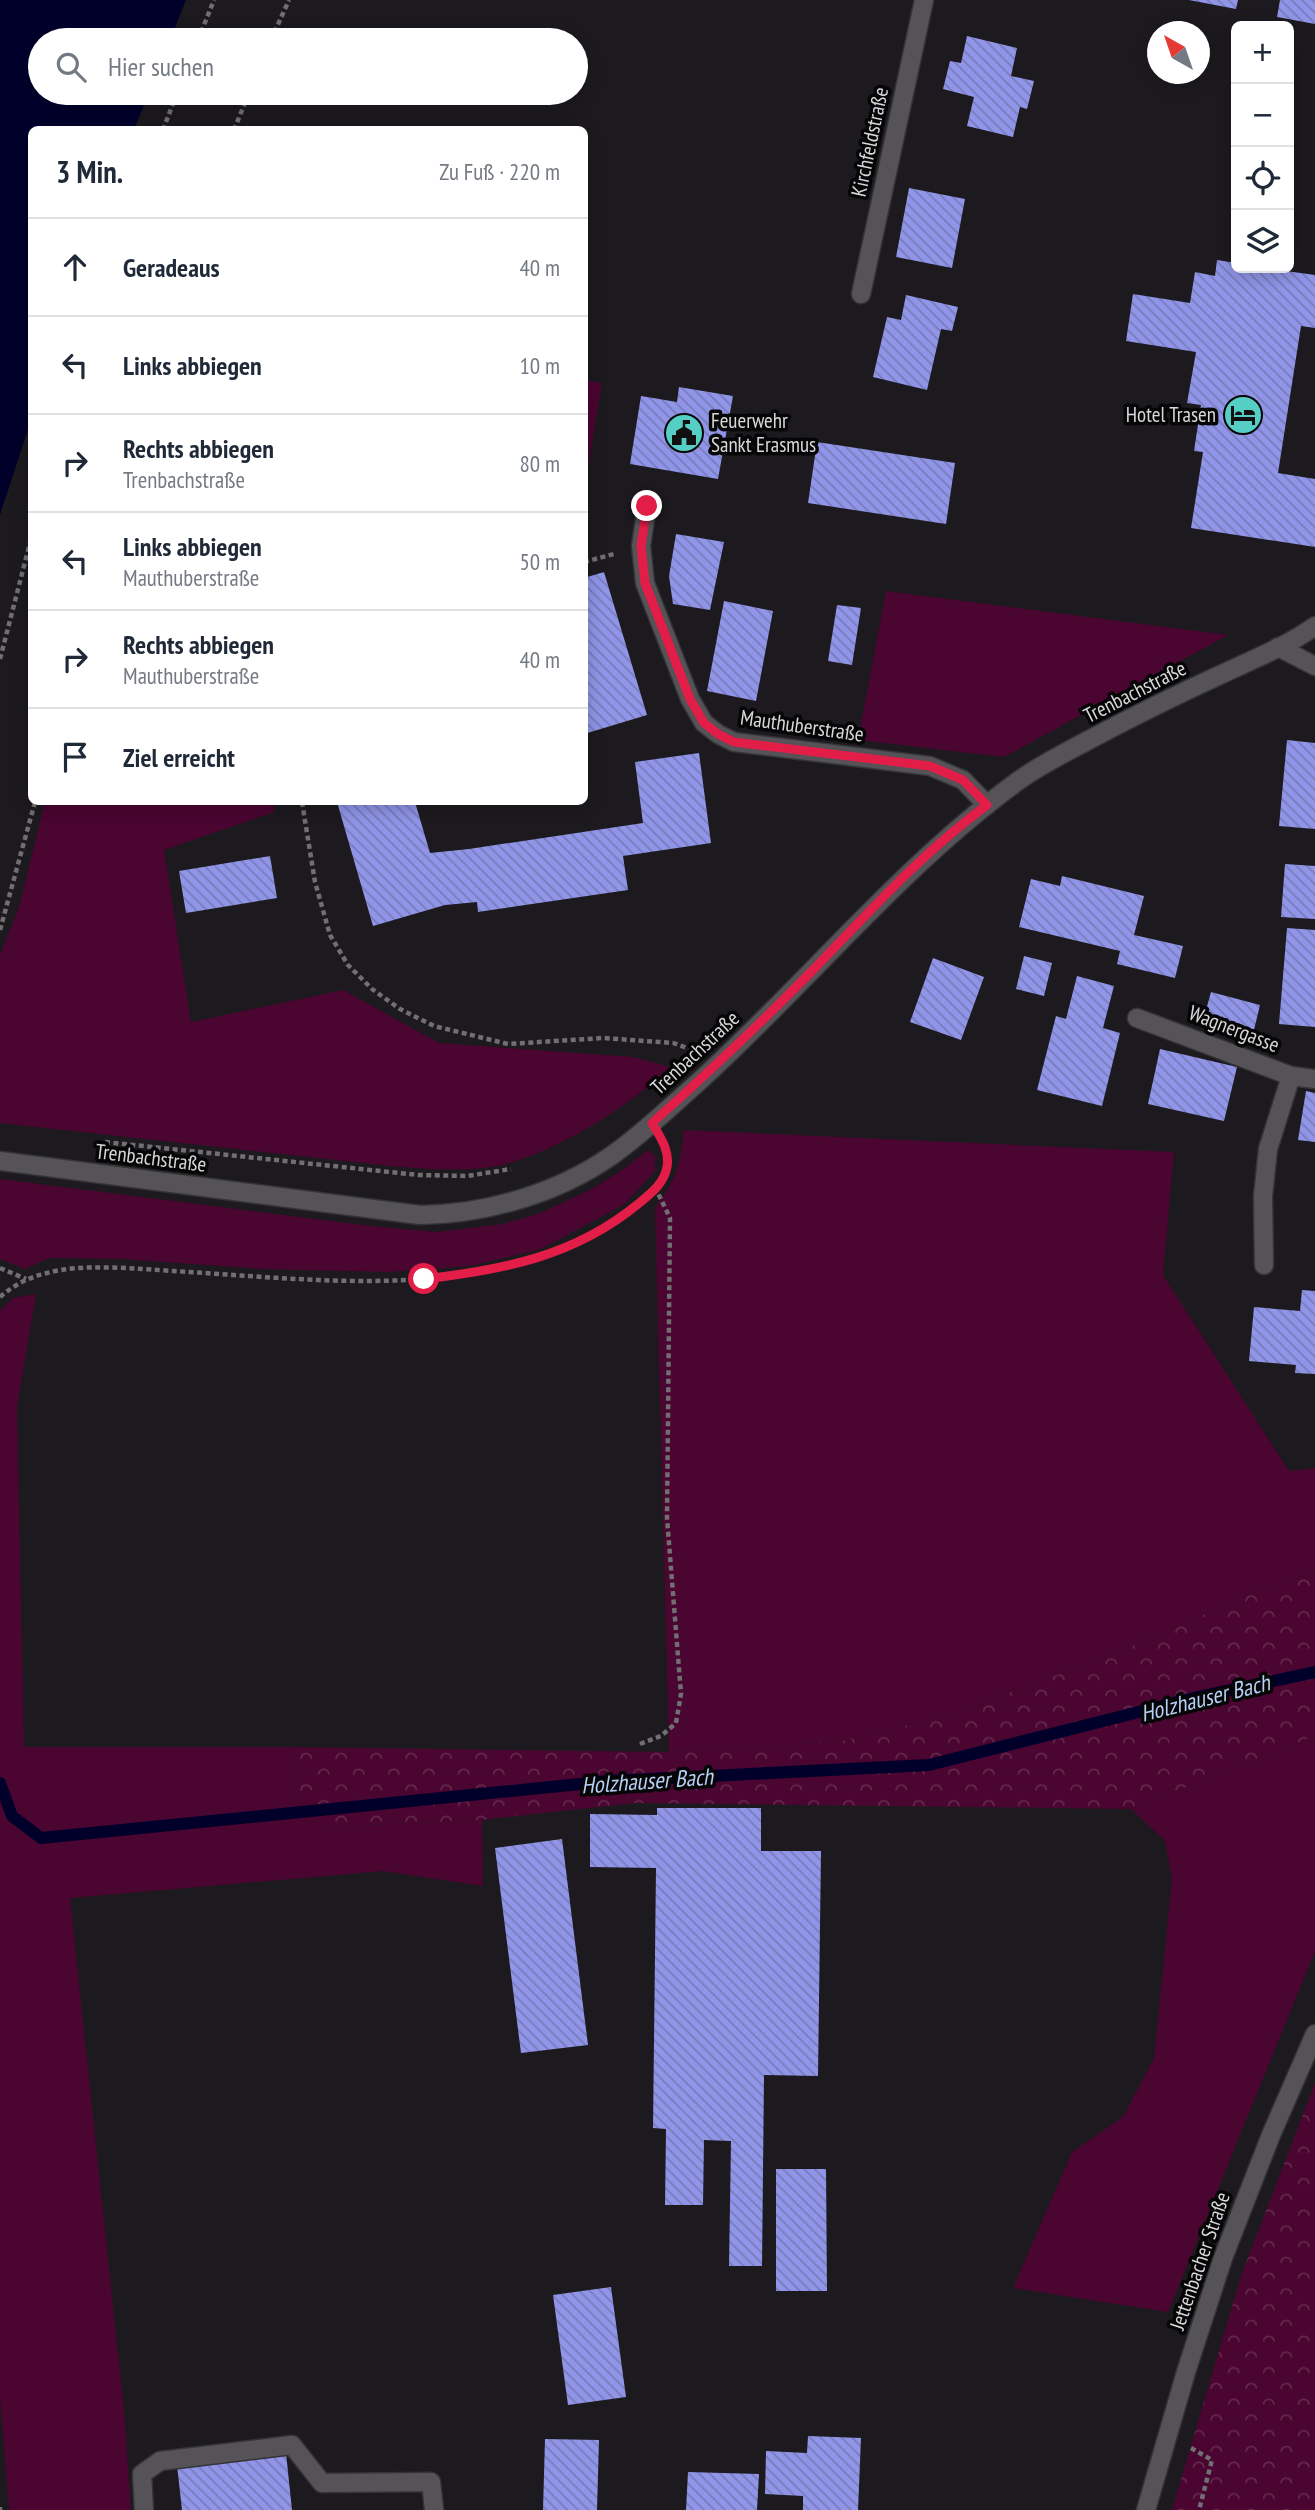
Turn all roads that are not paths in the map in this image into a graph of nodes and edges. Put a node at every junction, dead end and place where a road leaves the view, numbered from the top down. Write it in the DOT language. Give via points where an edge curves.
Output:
graph roads {
  1 [pos="924,0"];
  2 [pos="861,294"];
  3 [pos="647,506"];
  4 [pos="1315,626"];
  5 [pos="1278,648"];
  6 [pos="1315,666"];
  7 [pos="987,805"];
  8 [pos="1137,1018"];
  9 [pos="1291,1076"];
  10 [pos="1315,1079"];
  11 [pos="0,1161"];
  12 [pos="1264,1265"];
  13 [pos="1315,2034"];
  14 [pos="144,2510"];
  15 [pos="433,2510"];
  16 [pos="1146,2510"];
  1 -- 2 [label="street, Kirchfeldstraße"];
  3 -- 7 [label="street, Mauthuberstraße" via="641,546 645,583 690,699 704,723 734,742 930,766 963,780"];
  4 -- 5 [label="street, Trenbachstraße"];
  5 -- 6 [label="street"];
  5 -- 7 [label="street, Trenbachstraße" via="1040,766"];
  7 -- 11 [label="street, Trenbachstraße" via="910,870 724,1059 652,1123 610,1157 563,1182 502,1205 446,1214 406,1213"];
  8 -- 9 [label="street, Wagnergasse"];
  9 -- 10 [label="street, Wagnergasse"];
  9 -- 12 [label="street" via="1268,1149"];
  13 -- 16 [label="street, Jettenbacher Straße" via="1223,2258"];
  14 -- 15 [label="street" via="142,2474 160,2461 292,2445 322,2483 431,2482"];
}
